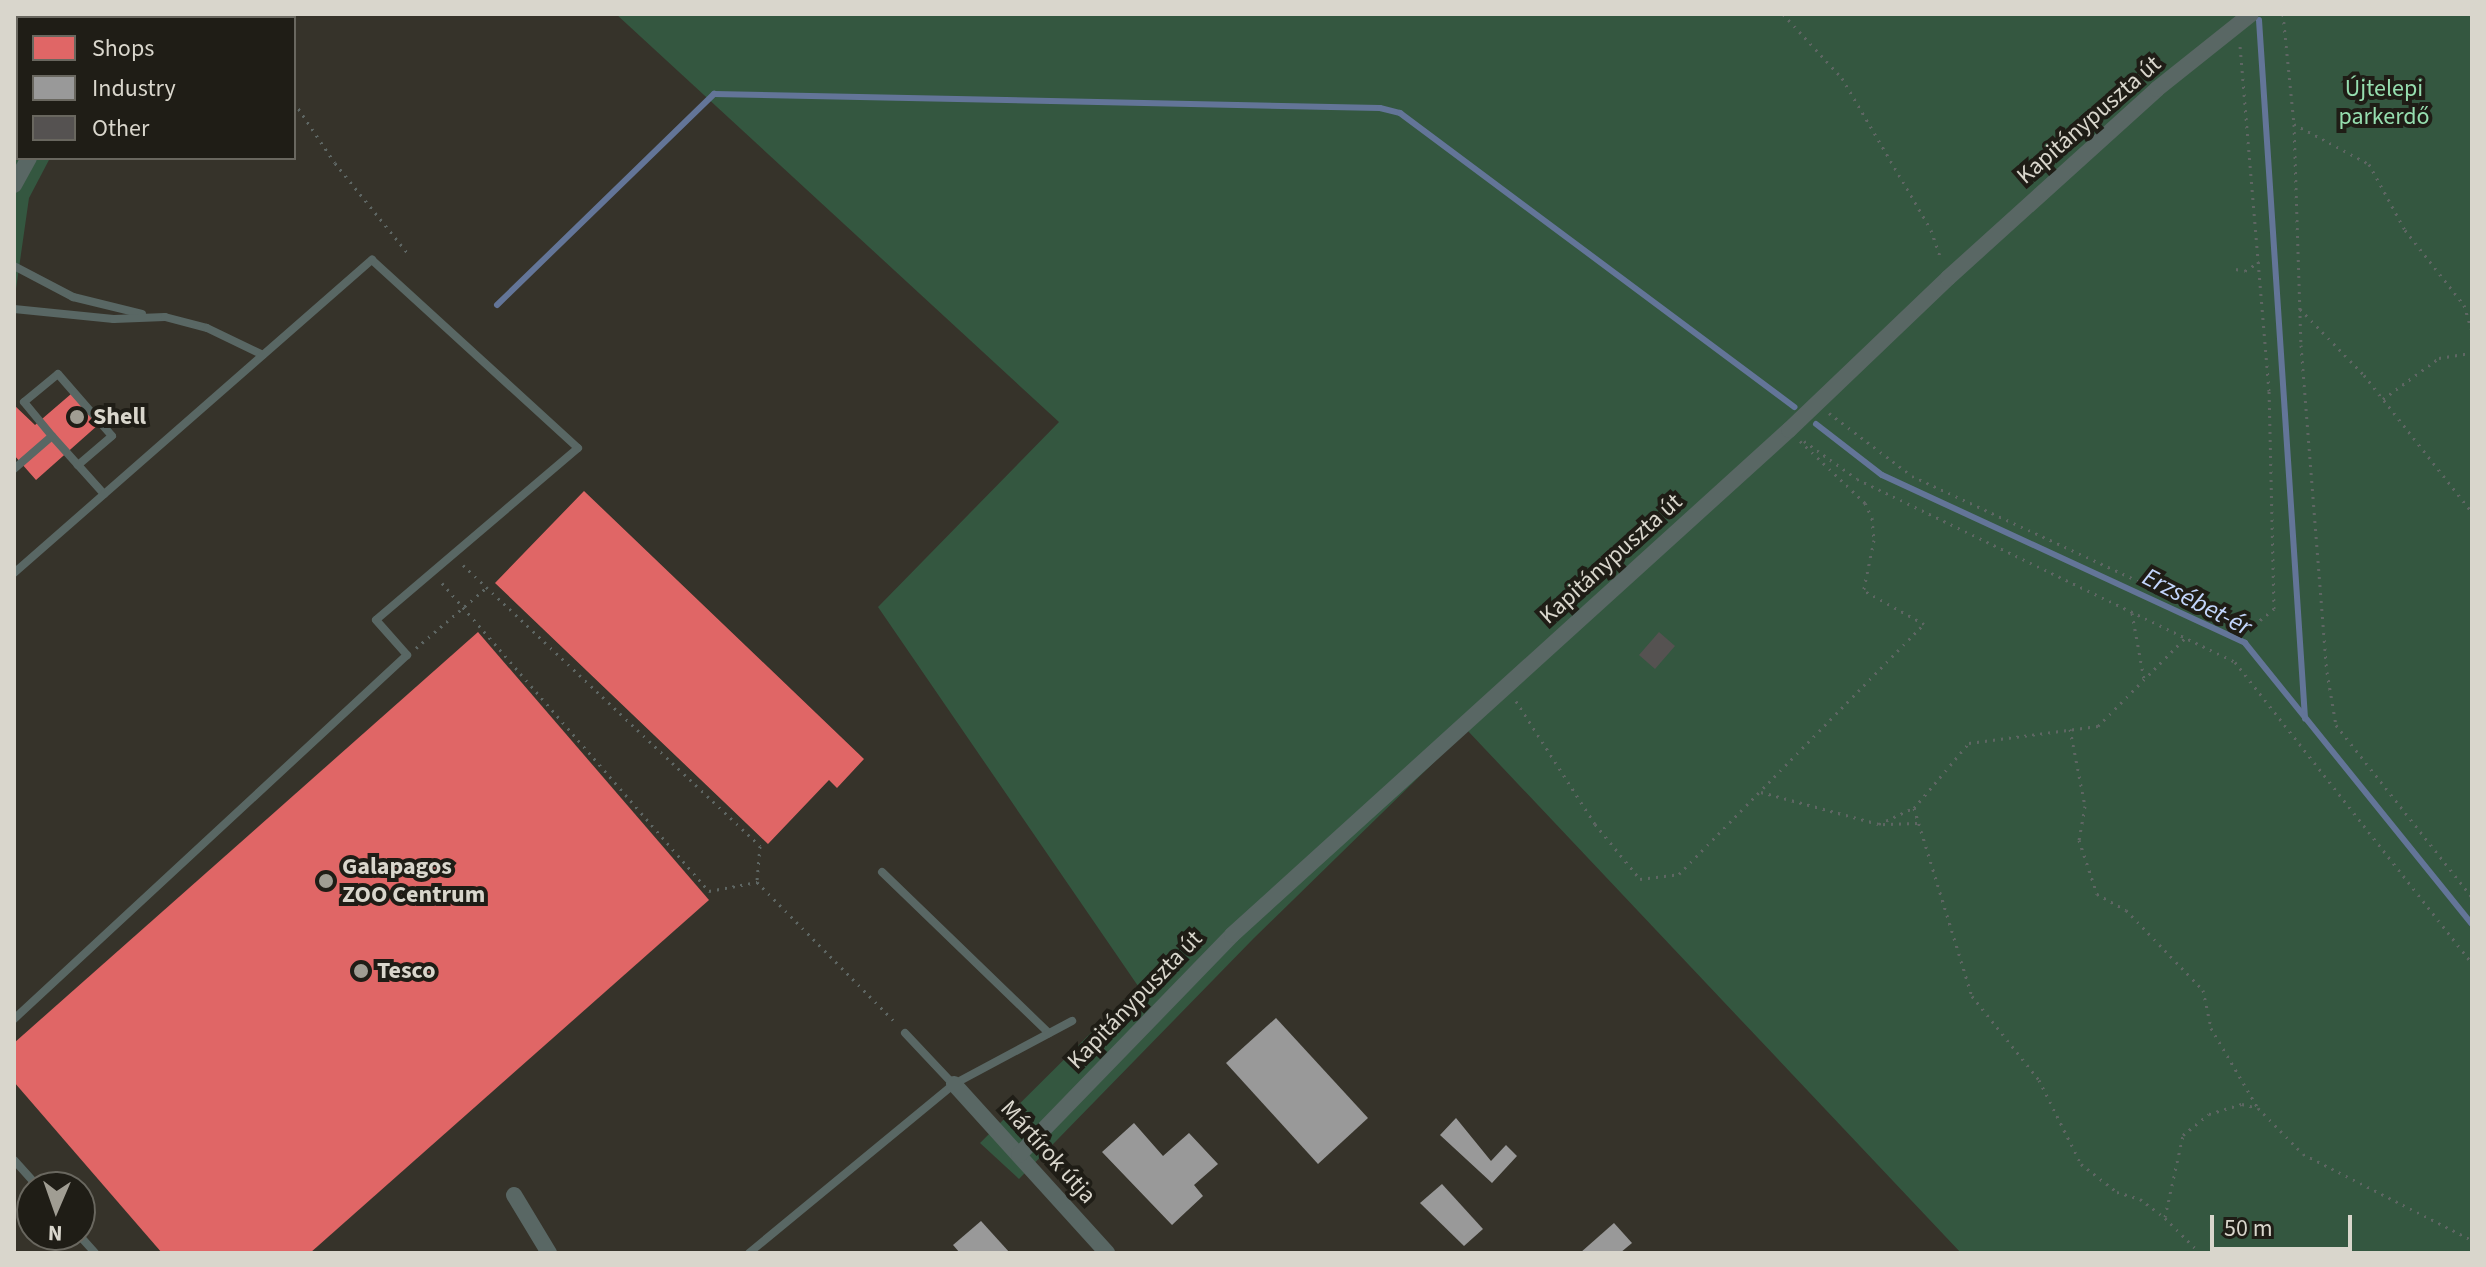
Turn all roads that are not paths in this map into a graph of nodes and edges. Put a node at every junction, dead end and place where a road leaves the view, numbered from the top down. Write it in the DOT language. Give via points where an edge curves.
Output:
graph roads {
  1 [pos="2244,19"];
  2 [pos="28,160"];
  3 [pos="14,185"];
  4 [pos="14,266"];
  5 [pos="14,309"];
  6 [pos="147,316"];
  7 [pos="263,355"];
  8 [pos="52,436"];
  9 [pos="78,465"];
  10 [pos="14,469"];
  11 [pos="104,494"];
  12 [pos="14,572"];
  13 [pos="882,872"];
  14 [pos="14,1019"];
  15 [pos="1072,1021"];
  16 [pos="905,1033"];
  17 [pos="1049,1033"];
  18 [pos="954,1084"];
  19 [pos="1019,1155"];
  20 [pos="514,1195"];
  21 [pos="549,1253"];
  22 [pos="749,1253"];
  23 [pos="1107,1253"];
  1 -- 19 [label="street, Kapitánypuszta út" via="2157,89 1948,278 1789,430 1232,935"];
  2 -- 3 [label="street"];
  4 -- 6 [label="lane" via="73,297"];
  5 -- 6 [label="lane" via="114,319"];
  6 -- 7 [label="lane" via="207,328"];
  7 -- 11 [label="lane"];
  7 -- 14 [label="lane" via="372,260 578,448 376,620 407,655"];
  8 -- 9 [label="lane"];
  8 -- 9 [label="lane" via="24,402 58,374 112,436"];
  8 -- 10 [label="lane"];
  9 -- 11 [label="lane"];
  11 -- 12 [label="lane"];
  13 -- 17 [label="lane"];
  15 -- 17 [label="lane"];
  16 -- 18 [label="lane"];
  17 -- 18 [label="lane"];
  18 -- 19 [label="street, Mártírok útja"];
  18 -- 22 [label="lane"];
  19 -- 23 [label="street, Mártírok útja"];
  20 -- 21 [label="street"];
}
